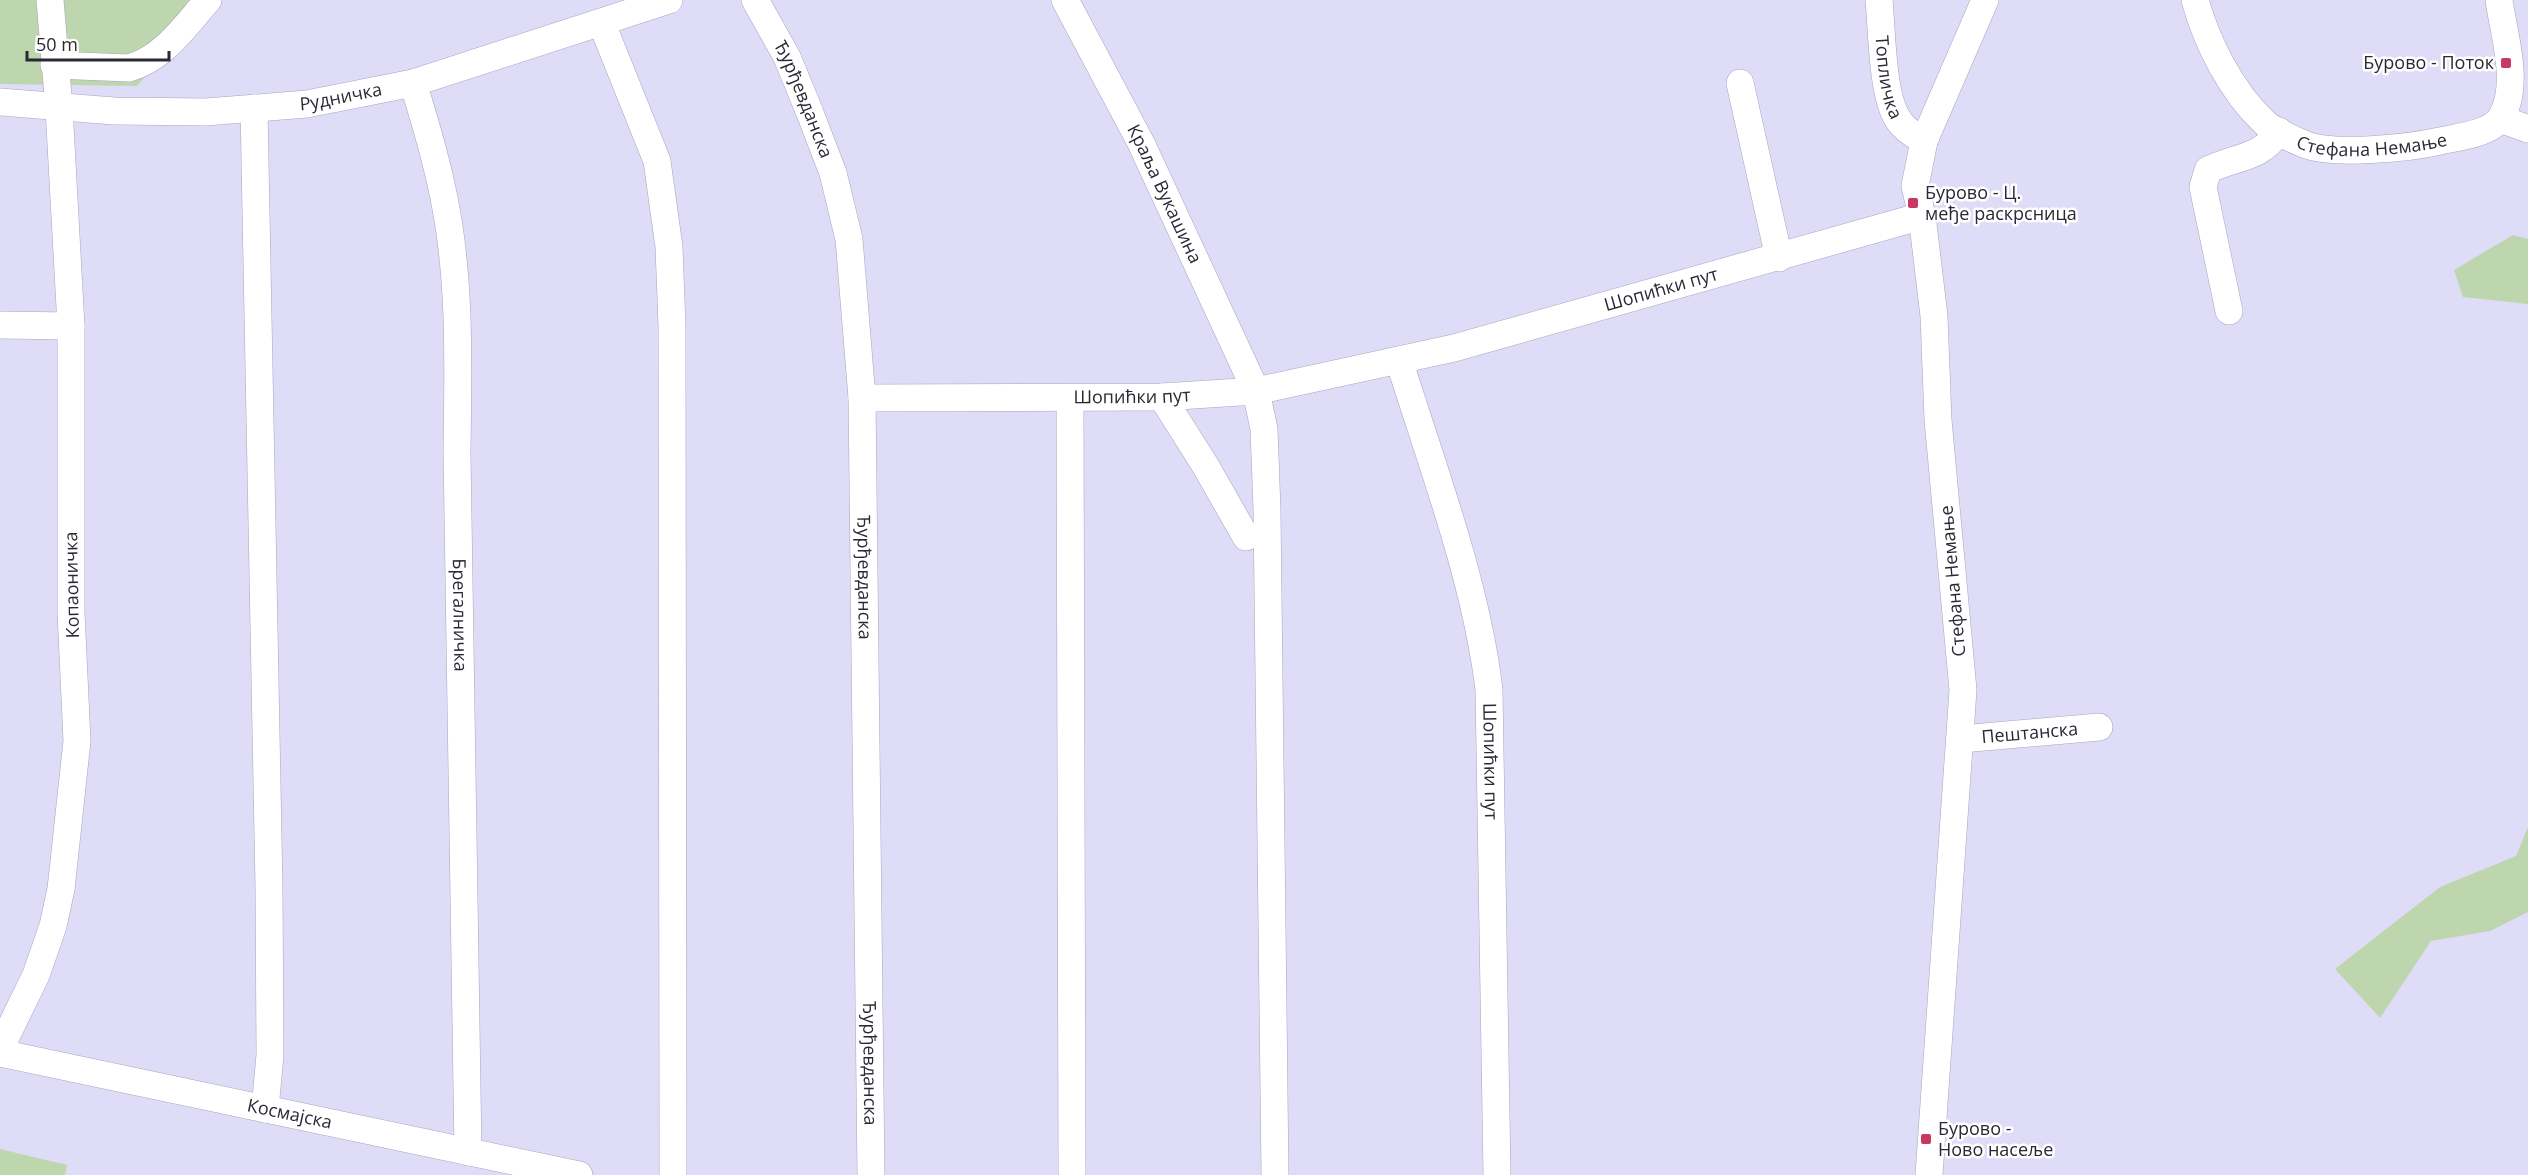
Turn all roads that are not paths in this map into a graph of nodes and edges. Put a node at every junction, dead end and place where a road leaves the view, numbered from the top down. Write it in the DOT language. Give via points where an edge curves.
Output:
graph roads {
  1 [pos="50,0"];
  2 [pos="207,0"];
  3 [pos="669,0"];
  4 [pos="754,0"];
  5 [pos="1065,0"];
  6 [pos="1879,0"];
  7 [pos="1984,0"];
  8 [pos="2195,0"];
  9 [pos="2499,0"];
  10 [pos="602,24"];
  11 [pos="54,65"];
  12 [pos="413,83"];
  13 [pos="1740,83"];
  14 [pos="0,102"];
  15 [pos="59,108"];
  16 [pos="254,108"];
  17 [pos="2501,119"];
  18 [pos="2528,129"];
  19 [pos="2279,131"];
  20 [pos="1924,141"];
  21 [pos="1922,216"];
  22 [pos="1779,258"];
  23 [pos="2229,311"];
  24 [pos="0,325"];
  25 [pos="70,327"];
  26 [pos="1399,360"];
  27 [pos="1256,391"];
  28 [pos="1161,397"];
  29 [pos="862,398"];
  30 [pos="1070,398"];
  31 [pos="1246,537"];
  32 [pos="2099,727"];
  33 [pos="1961,740"];
  34 [pos="0,1051"];
  35 [pos="265,1109"];
  36 [pos="468,1152"];
  37 [pos="579,1175"];
  38 [pos="673,1175"];
  39 [pos="871,1175"];
  40 [pos="1072,1175"];
  41 [pos="1275,1175"];
  42 [pos="1497,1175"];
  43 [pos="1929,1175"];
  1 -- 11 [label="street, Копаоничка"];
  2 -- 11 [label="street" via="166,46 139,65"];
  3 -- 10 [label="street, Рудничка"];
  4 -- 29 [label="street, Ђурђевданска" via="787,57 833,173 849,239"];
  5 -- 27 [label="street, Краља Вукашина" via="1141,142"];
  6 -- 20 [label="street, Топличка" via="1889,94 1896,116 1905,129"];
  7 -- 20 [label="street, Стефана Немање"];
  8 -- 19 [label="street, Стефана Немање" via="2202,25 2230,78 2265,123"];
  9 -- 17 [label="street" via="2512,93"];
  10 -- 12 [label="street, Рудничка"];
  10 -- 38 [label="street" via="657,161 669,247"];
  11 -- 15 [label="street, Копаоничка"];
  12 -- 16 [label="street, Рудничка" via="307,104"];
  12 -- 36 [label="street, Брегалничка" via="444,200 459,347 457,453"];
  13 -- 22 [label="street"];
  14 -- 15 [label="street, Рудничка"];
  15 -- 16 [label="street, Рудничка" via="206,112"];
  15 -- 25 [label="street, Копаоничка"];
  16 -- 35 [label="street" via="269,888 270,1055"];
  17 -- 18 [label="street"];
  17 -- 19 [label="street, Стефана Немање" via="2481,131 2429,143 2348,150 2306,146"];
  19 -- 23 [label="street" via="2260,152 2208,170 2203,187"];
  20 -- 21 [label="street, Стефана Немање" via="1915,186"];
  21 -- 22 [label="street, Шопићки пут"];
  21 -- 33 [label="street, Стефана Немање" via="1934,316 1938,420 1963,690"];
  22 -- 26 [label="street, Шопићки пут"];
  24 -- 25 [label="street"];
  25 -- 34 [label="street, Копаоничка" via="71,612 77,741 61,889 53,926 36,975"];
  26 -- 27 [label="street, Шопићки пут"];
  26 -- 42 [label="street, Шопићки пут" via="1465,574 1484,649 1489,690"];
  27 -- 28 [label="street, Шопићки пут"];
  27 -- 41 [label="street, Краља Вукашина" via="1263,429 1267,510"];
  28 -- 30 [label="street, Шопићки пут"];
  28 -- 31 [label="street"];
  29 -- 30 [label="street, Шопићки пут"];
  29 -- 39 [label="street, Ђурђевданска"];
  30 -- 40 [label="street"];
  32 -- 33 [label="street, Пештанска"];
  33 -- 43 [label="street, Стефана Немање"];
  34 -- 35 [label="street, Космајска"];
  35 -- 36 [label="street, Космајска"];
  36 -- 37 [label="street, Космајска"];
}
